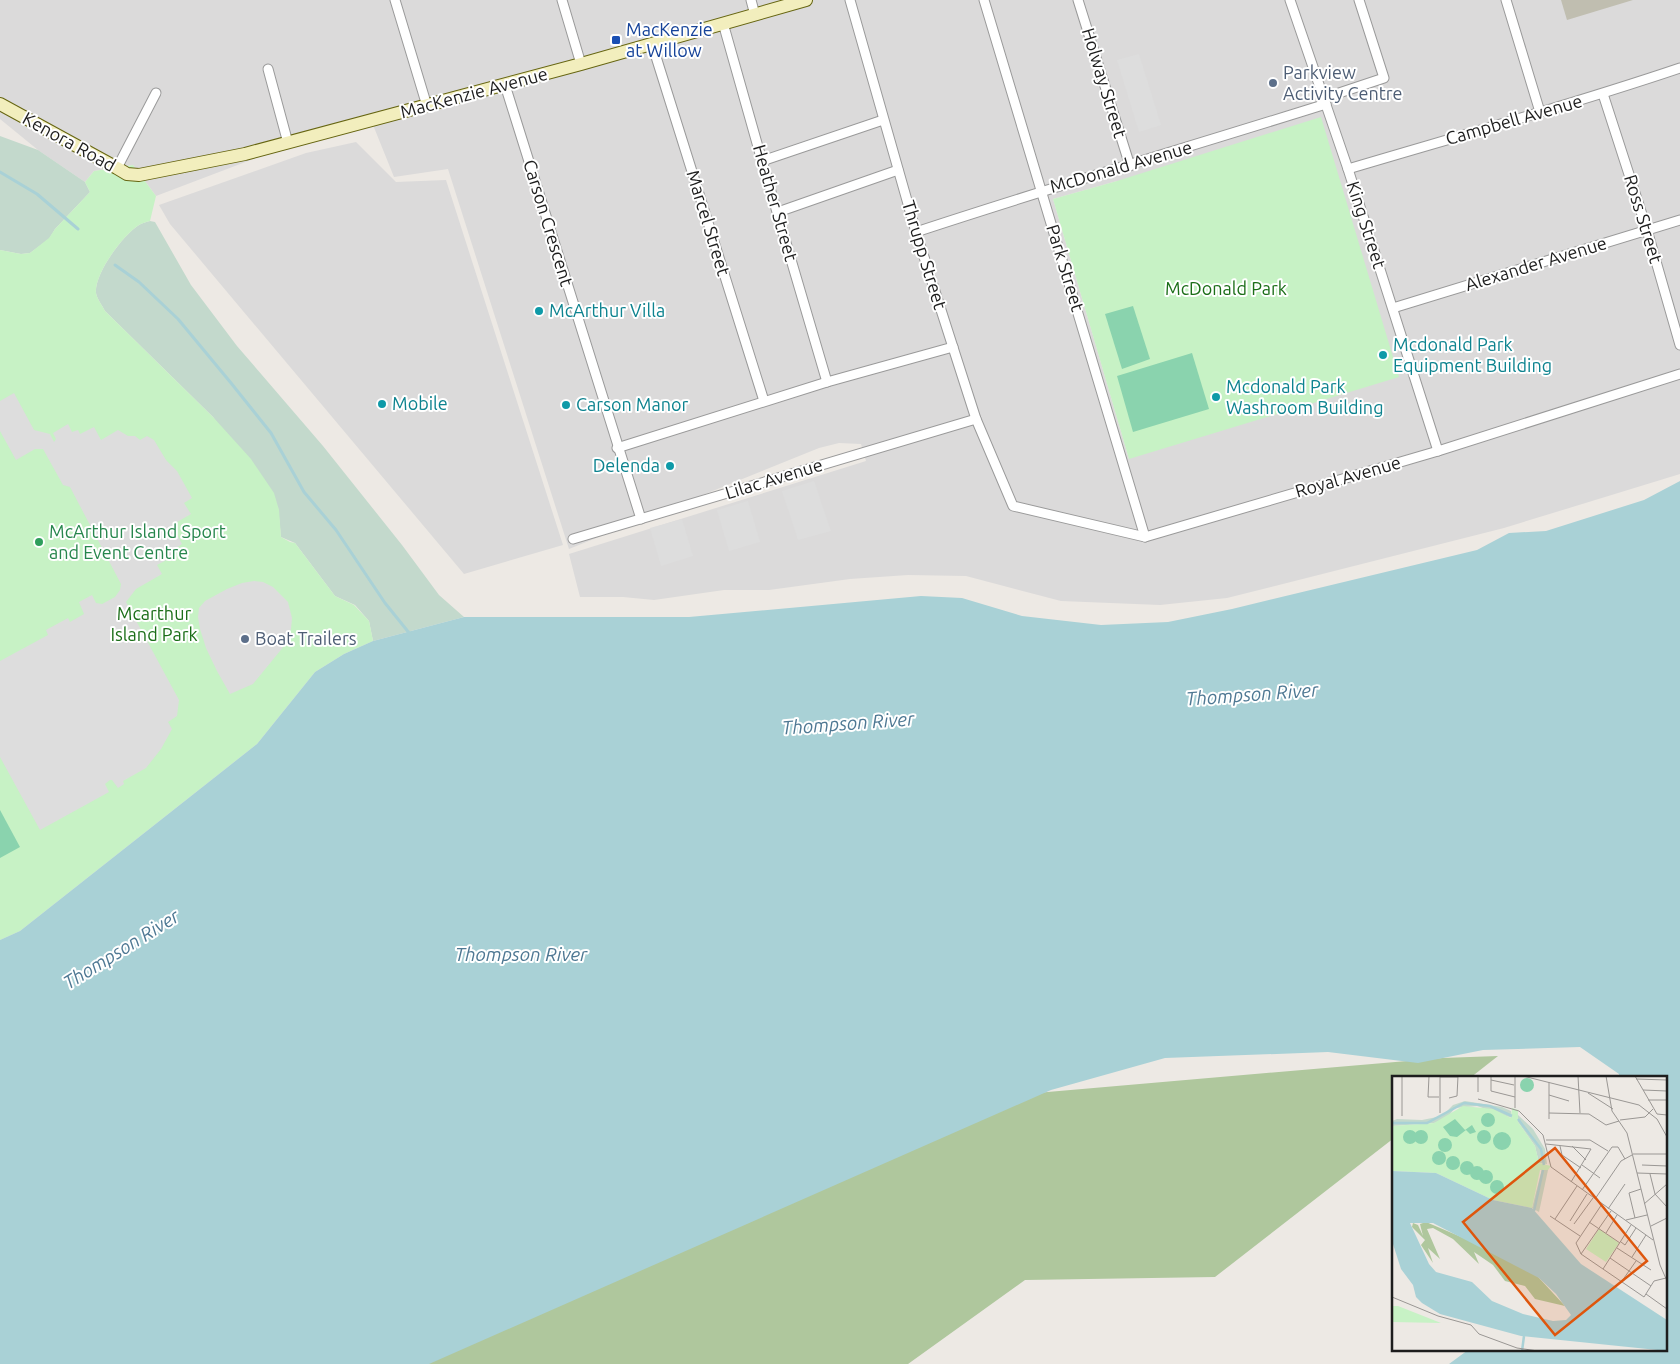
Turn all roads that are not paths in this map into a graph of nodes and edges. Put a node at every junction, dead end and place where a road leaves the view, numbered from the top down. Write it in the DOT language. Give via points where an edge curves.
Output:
graph roads {
  1 [pos="395,0"];
  2 [pos="562,0"];
  3 [pos="751,0"];
  4 [pos="806,0"];
  5 [pos="850,0"];
  6 [pos="984,0"];
  7 [pos="1078,0"];
  8 [pos="1290,0"];
  9 [pos="1359,0"];
  10 [pos="1506,0"];
  11 [pos="755,15"];
  12 [pos="723,23"];
  13 [pos="652,44"];
  14 [pos="581,64"];
  15 [pos="1680,68"];
  16 [pos="268,69"];
  17 [pos="505,84"];
  18 [pos="156,93"];
  19 [pos="1603,94"];
  20 [pos="1325,101"];
  21 [pos="0,104"];
  22 [pos="427,106"];
  23 [pos="1540,112"];
  24 [pos="883,120"];
  25 [pos="288,142"];
  26 [pos="762,161"];
  27 [pos="1130,166"];
  28 [pos="117,168"];
  29 [pos="1348,169"];
  30 [pos="898,170"];
  31 [pos="139,175"];
  32 [pos="1041,191"];
  33 [pos="778,212"];
  34 [pos="1680,220"];
  35 [pos="1646,230"];
  36 [pos="916,232"];
  37 [pos="1393,308"];
  38 [pos="1680,345"];
  39 [pos="953,347"];
  40 [pos="1680,374"];
  41 [pos="827,382"];
  42 [pos="764,401"];
  43 [pos="976,419"];
  44 [pos="617,448"];
  45 [pos="1438,451"];
  46 [pos="1013,506"];
  47 [pos="641,519"];
  48 [pos="1145,537"];
  49 [pos="573,539"];
  1 -- 22 [label="street"];
  2 -- 14 [label="street"];
  3 -- 11 [label="street"];
  4 -- 11 [label="street, MacKenzie Avenue"];
  5 -- 24 [label="street, Thrupp Street"];
  6 -- 32 [label="street, Park Street"];
  7 -- 27 [label="street, Holway Street"];
  8 -- 20 [label="street, King Street"];
  9 -- 20 [label="street, McDonald Avenue" via="1384,78"];
  10 -- 23 [label="street"];
  11 -- 12 [label="street, MacKenzie Avenue"];
  12 -- 13 [label="street, MacKenzie Avenue"];
  12 -- 26 [label="street, Heather Street"];
  13 -- 14 [label="street, MacKenzie Avenue"];
  13 -- 42 [label="street, Marcel Street"];
  14 -- 17 [label="street, MacKenzie Avenue"];
  15 -- 19 [label="street, Campbell Avenue"];
  16 -- 25 [label="street"];
  17 -- 22 [label="street, MacKenzie Avenue"];
  17 -- 44 [label="street, Carson Crescent"];
  18 -- 28 [label="street"];
  19 -- 23 [label="street, Campbell Avenue"];
  19 -- 35 [label="street, Ross Street"];
  20 -- 27 [label="street, McDonald Avenue"];
  20 -- 29 [label="street, King Street"];
  21 -- 28 [label="street, Kenora Road"];
  22 -- 25 [label="street, MacKenzie Avenue"];
  23 -- 29 [label="street, Campbell Avenue"];
  24 -- 26 [label="street"];
  24 -- 30 [label="street, Thrupp Street"];
  25 -- 31 [label="street, MacKenzie Avenue"];
  26 -- 33 [label="street, Heather Street"];
  27 -- 32 [label="street, McDonald Avenue"];
  28 -- 31 [label="street, Kenora Road"];
  29 -- 37 [label="street, King Street"];
  30 -- 33 [label="street"];
  30 -- 36 [label="street, Thrupp Street"];
  32 -- 36 [label="street, McDonald Avenue"];
  32 -- 48 [label="street, Park Street"];
  33 -- 41 [label="street, Heather Street"];
  34 -- 35 [label="street, Alexander Avenue"];
  35 -- 37 [label="street, Alexander Avenue"];
  35 -- 38 [label="street, Ross Street"];
  36 -- 39 [label="street, Thrupp Street"];
  37 -- 45 [label="street, King Street"];
  39 -- 41 [label="street"];
  39 -- 43 [label="street, Thrupp Street"];
  40 -- 45 [label="street, Royal Avenue"];
  41 -- 42 [label="street"];
  42 -- 44 [label="street"];
  43 -- 46 [label="street, Thrupp Street"];
  43 -- 47 [label="street, Lilac Avenue"];
  44 -- 47 [label="street, Carson Crescent"];
  45 -- 48 [label="street, Royal Avenue"];
  46 -- 48 [label="street, Royal Avenue"];
  47 -- 49 [label="street, Lilac Avenue"];
}
